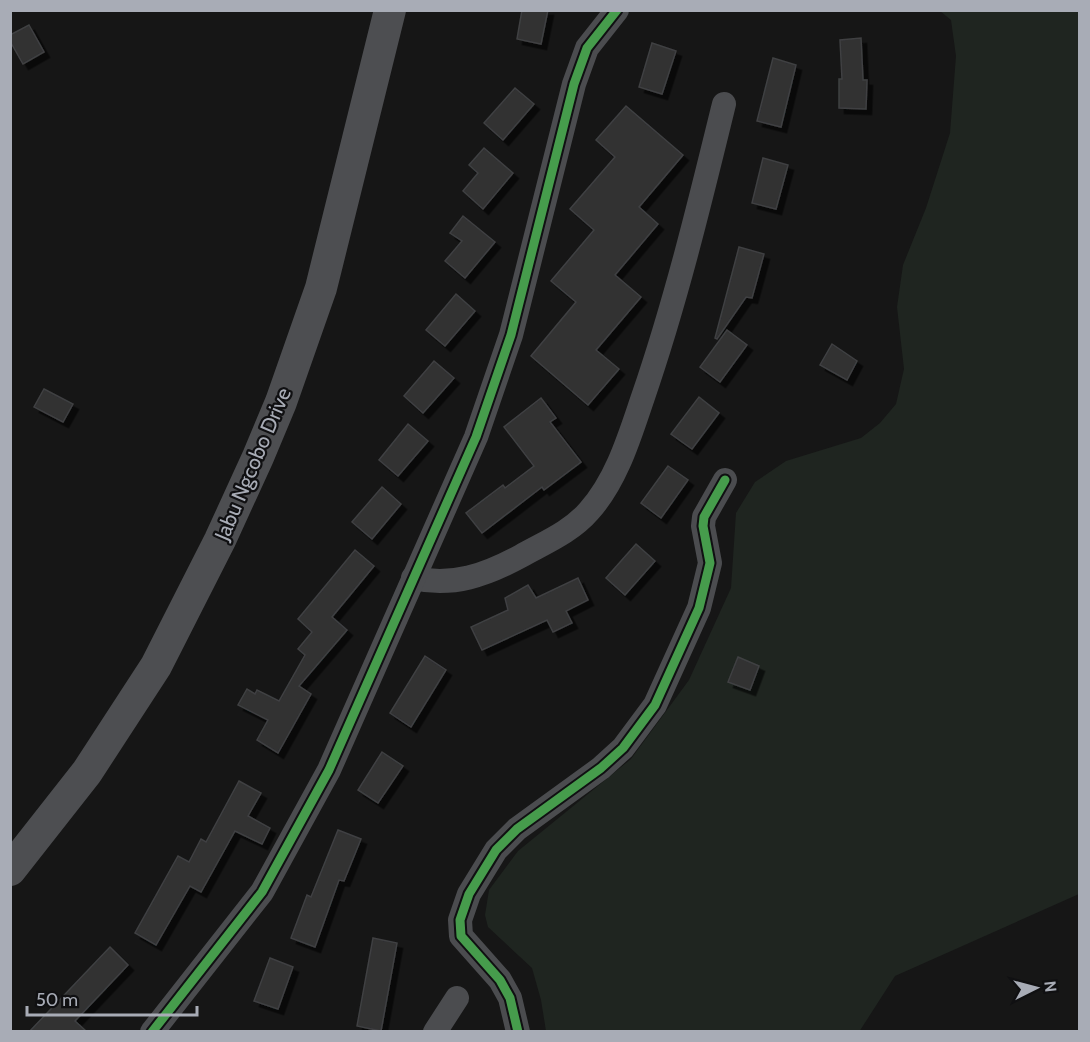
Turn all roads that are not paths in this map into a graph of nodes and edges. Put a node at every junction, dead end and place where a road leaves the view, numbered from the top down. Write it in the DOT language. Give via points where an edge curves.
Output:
graph roads {
  1 [pos="390,10"];
  2 [pos="617,10"];
  3 [pos="724,104"];
  4 [pos="725,480"];
  5 [pos="413,578"];
  6 [pos="10,870"];
  7 [pos="457,998"];
  8 [pos="152,1032"];
  9 [pos="435,1032"];
  10 [pos="518,1032"];
  1 -- 6 [label="main road, Jabu Ngcobo Drive" via="321,288 258,457 156,666 87,772"];
  2 -- 5 [label="street" via="583,57 511,335 476,437"];
  3 -- 5 [label="street" via="678,291 625,448 604,489 589,511 571,527 483,575 442,583"];
  4 -- 10 [label="street" via="704,517 710,563 699,608 655,705 623,748 517,829 496,850 469,894 460,921 461,936 500,980 510,998"];
  5 -- 8 [label="street" via="329,770 262,892"];
  7 -- 9 [label="street"];
}
